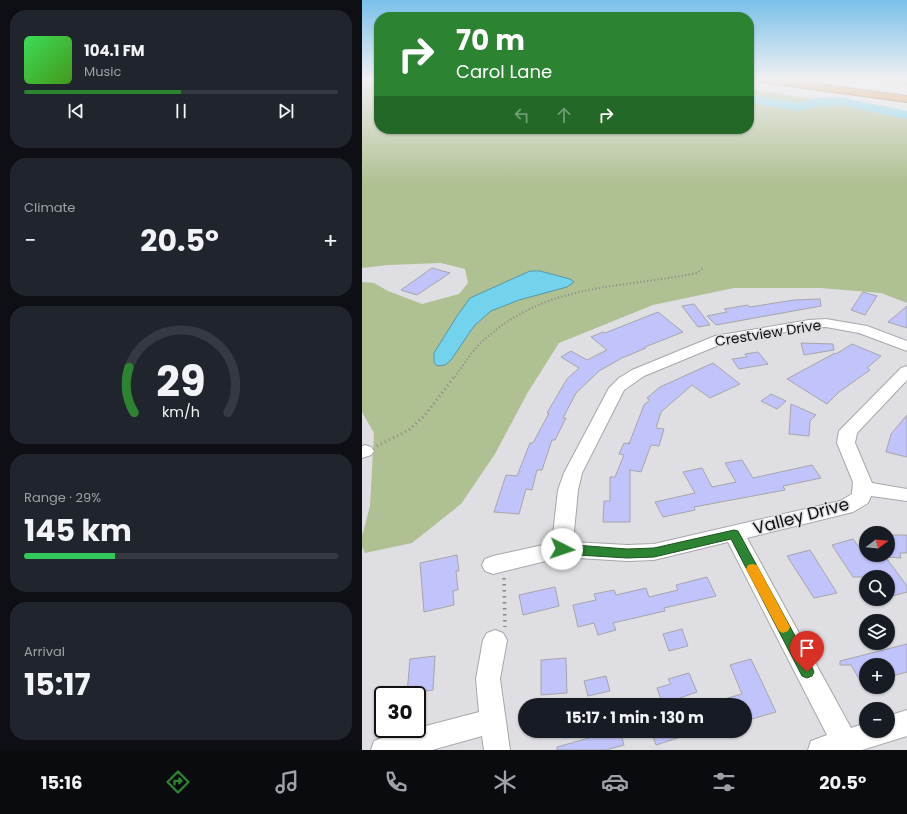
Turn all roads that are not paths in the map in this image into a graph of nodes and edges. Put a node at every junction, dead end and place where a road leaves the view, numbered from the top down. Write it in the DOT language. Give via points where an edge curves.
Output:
graph roads {
  1 [pos="907,346"];
  2 [pos="907,372"];
  3 [pos="862,488"];
  4 [pos="905,495"];
  5 [pos="734,534"];
  6 [pos="562,549"];
  7 [pos="498,571"];
  8 [pos="500,637"];
  9 [pos="492,720"];
  10 [pos="907,723"];
  11 [pos="895,727"];
  12 [pos="859,738"];
  13 [pos="833,746"];
  14 [pos="384,750"];
  15 [pos="497,750"];
  1 -- 6 [label="street, Crestview Drive" via="862,329 826,323 809,324 720,339 638,373 617,388 573,473 568,490"];
  2 -- 3 [label="street, Valley Drive" via="848,431 846,443 863,482"];
  3 -- 4 [label="street"];
  3 -- 5 [label="street, Valley Drive" via="861,498 846,508"];
  5 -- 6 [label="street, Valley Drive" via="654,552"];
  5 -- 13 [label="street"];
  6 -- 7 [label="street, Valley Drive"];
  8 -- 9 [label="street" via="488,679"];
  9 -- 14 [label="street"];
  9 -- 15 [label="street"];
  10 -- 11 [label="street"];
  12 -- 13 [label="street"];
}
